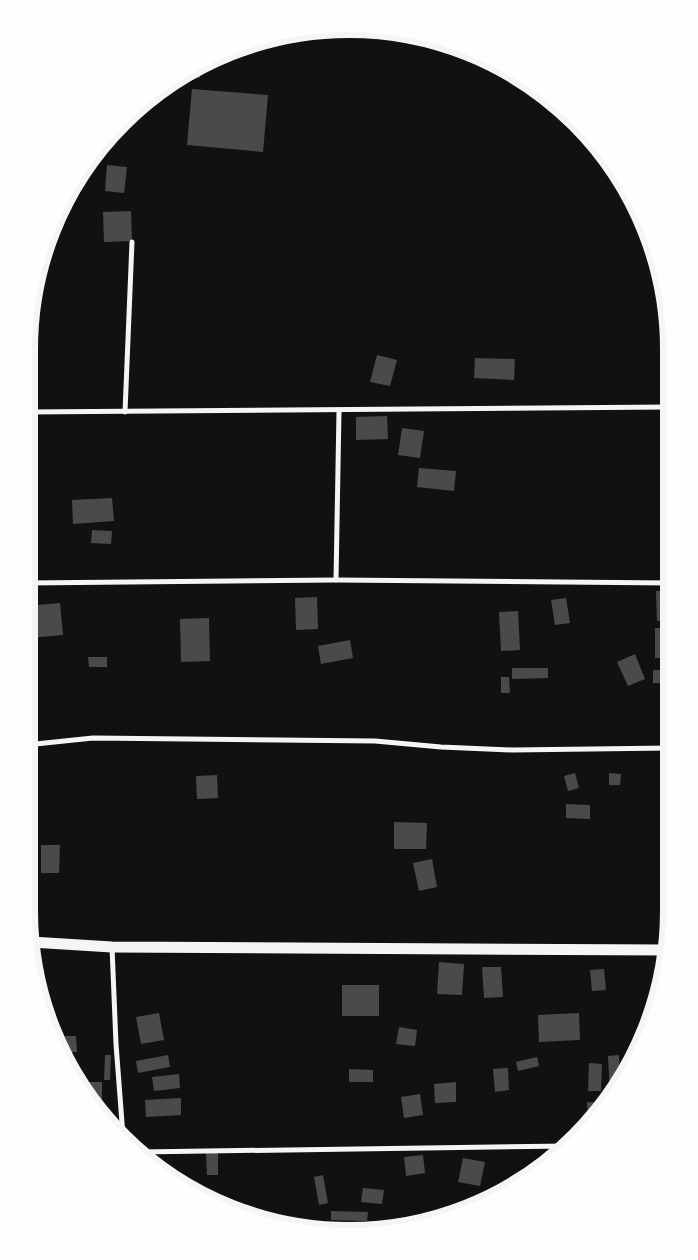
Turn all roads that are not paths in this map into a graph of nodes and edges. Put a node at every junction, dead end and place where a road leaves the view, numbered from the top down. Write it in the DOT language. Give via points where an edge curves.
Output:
graph roads {
  1 [pos="132,242"];
  2 [pos="663,407"];
  3 [pos="340,411"];
  4 [pos="35,412"];
  5 [pos="125,412"];
  6 [pos="336,580"];
  7 [pos="35,583"];
  8 [pos="663,583"];
  9 [pos="35,744"];
  10 [pos="663,748"];
  11 [pos="37,942"];
  12 [pos="112,947"];
  13 [pos="660,950"];
  14 [pos="122,1128"];
  15 [pos="557,1146"];
  16 [pos="148,1152"];
  1 -- 5 [label="street"];
  2 -- 3 [label="street"];
  3 -- 5 [label="street"];
  3 -- 6 [label="street"];
  4 -- 5 [label="street"];
  6 -- 7 [label="street"];
  6 -- 8 [label="street"];
  9 -- 10 [label="street" via="93,738 375,741 512,750"];
  11 -- 12 [label="highway"];
  12 -- 13 [label="highway"];
  12 -- 14 [label="street"];
  15 -- 16 [label="street"];
}
